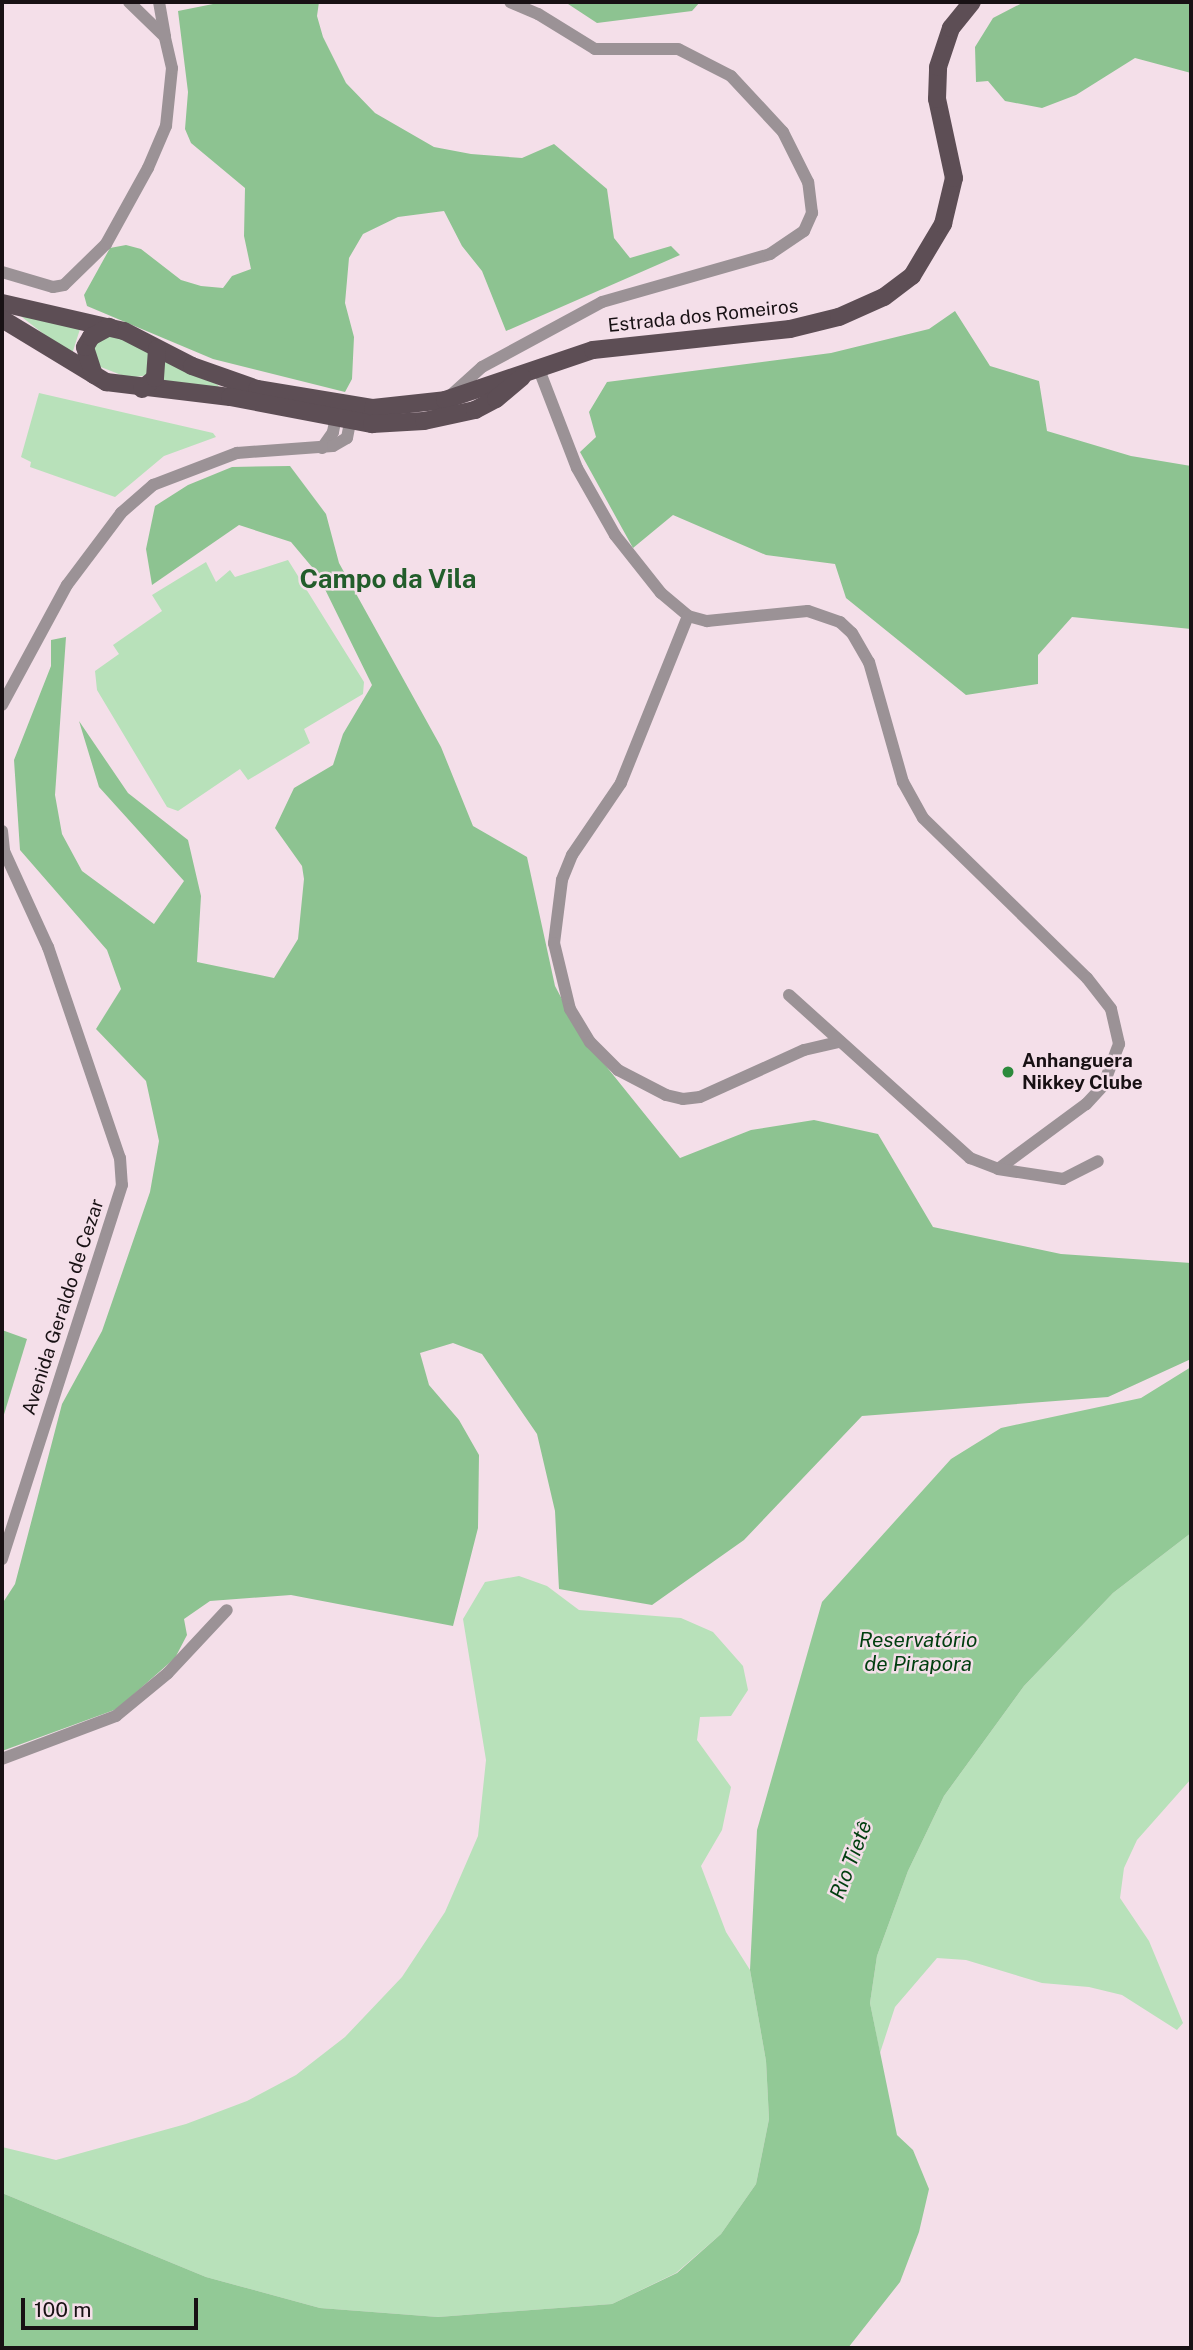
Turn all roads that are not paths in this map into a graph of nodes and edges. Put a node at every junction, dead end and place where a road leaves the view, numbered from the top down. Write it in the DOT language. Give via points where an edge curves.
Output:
graph roads {
  1 [pos="129,2"];
  2 [pos="159,2"];
  3 [pos="510,2"];
  4 [pos="972,2"];
  5 [pos="165,37"];
  6 [pos="2,272"];
  7 [pos="2,303"];
  8 [pos="2,319"];
  9 [pos="109,327"];
  10 [pos="157,349"];
  11 [pos="534,369"];
  12 [pos="94,376"];
  13 [pos="142,389"];
  14 [pos="445,400"];
  15 [pos="344,413"];
  16 [pos="424,421"];
  17 [pos="688,616"];
  18 [pos="2,705"];
  19 [pos="2,831"];
  20 [pos="3,855"];
  21 [pos="789,995"];
  22 [pos="840,1042"];
  23 [pos="1098,1161"];
  24 [pos="998,1169"];
  25 [pos="2,1559"];
  26 [pos="227,1610"];
  27 [pos="2,1759"];
  1 -- 5 [label="street"];
  2 -- 5 [label="street"];
  3 -- 14 [label="street" via="596,49 678,49 724,71 750,92 783,132 808,182 812,213 804,231 770,254 603,302 482,367"];
  4 -- 11 [label="main road, Estrada dos Romeiros" via="951,28 938,67 937,99 954,178 950,199 933,247 912,276 863,307 811,325 650,340 593,350"];
  5 -- 6 [label="street" via="172,68 166,126 106,244 64,285 53,287"];
  7 -- 9 [label="main road, Estrada dos Romeiros"];
  8 -- 12 [label="main road, Estrada dos Romeiros"];
  9 -- 10 [label="main road, Estrada dos Romeiros"];
  9 -- 12 [label="main road" via="91,337 85,347"];
  10 -- 13 [label="main road" via="155,378"];
  10 -- 15 [label="main road, Estrada dos Romeiros" via="257,389"];
  11 -- 14 [label="main road, Estrada dos Romeiros"];
  11 -- 16 [label="main road, Estrada dos Romeiros" via="475,410"];
  11 -- 17 [label="street" via="577,468 609,526 661,593"];
  12 -- 13 [label="main road, Estrada dos Romeiros"];
  13 -- 15 [label="main road, Estrada dos Romeiros"];
  14 -- 15 [label="main road, Estrada dos Romeiros"];
  14 -- 16 [label="street"];
  15 -- 16 [label="main road, Estrada dos Romeiros"];
  15 -- 18 [label="street" via="341,443 237,453 153,485 121,513 67,585"];
  17 -- 22 [label="street" via="621,783 572,855 562,880 554,943 570,1009 590,1042 618,1070 683,1099 700,1097 804,1050"];
  17 -- 24 [label="street" via="720,623 791,609 840,622 852,633 869,662 903,782 923,818 1079,970 1111,1009 1119,1044 1103,1086 1086,1104"];
  19 -- 20 [label="street, Avenida Geraldo de Cezar"];
  20 -- 25 [label="street, Avenida Geraldo de Cezar" via="48,947 120,1158 122,1185"];
  21 -- 22 [label="street"];
  22 -- 24 [label="street" via="959,1150"];
  23 -- 24 [label="street" via="1063,1179"];
  26 -- 27 [label="street" via="168,1673 116,1716"];
}
